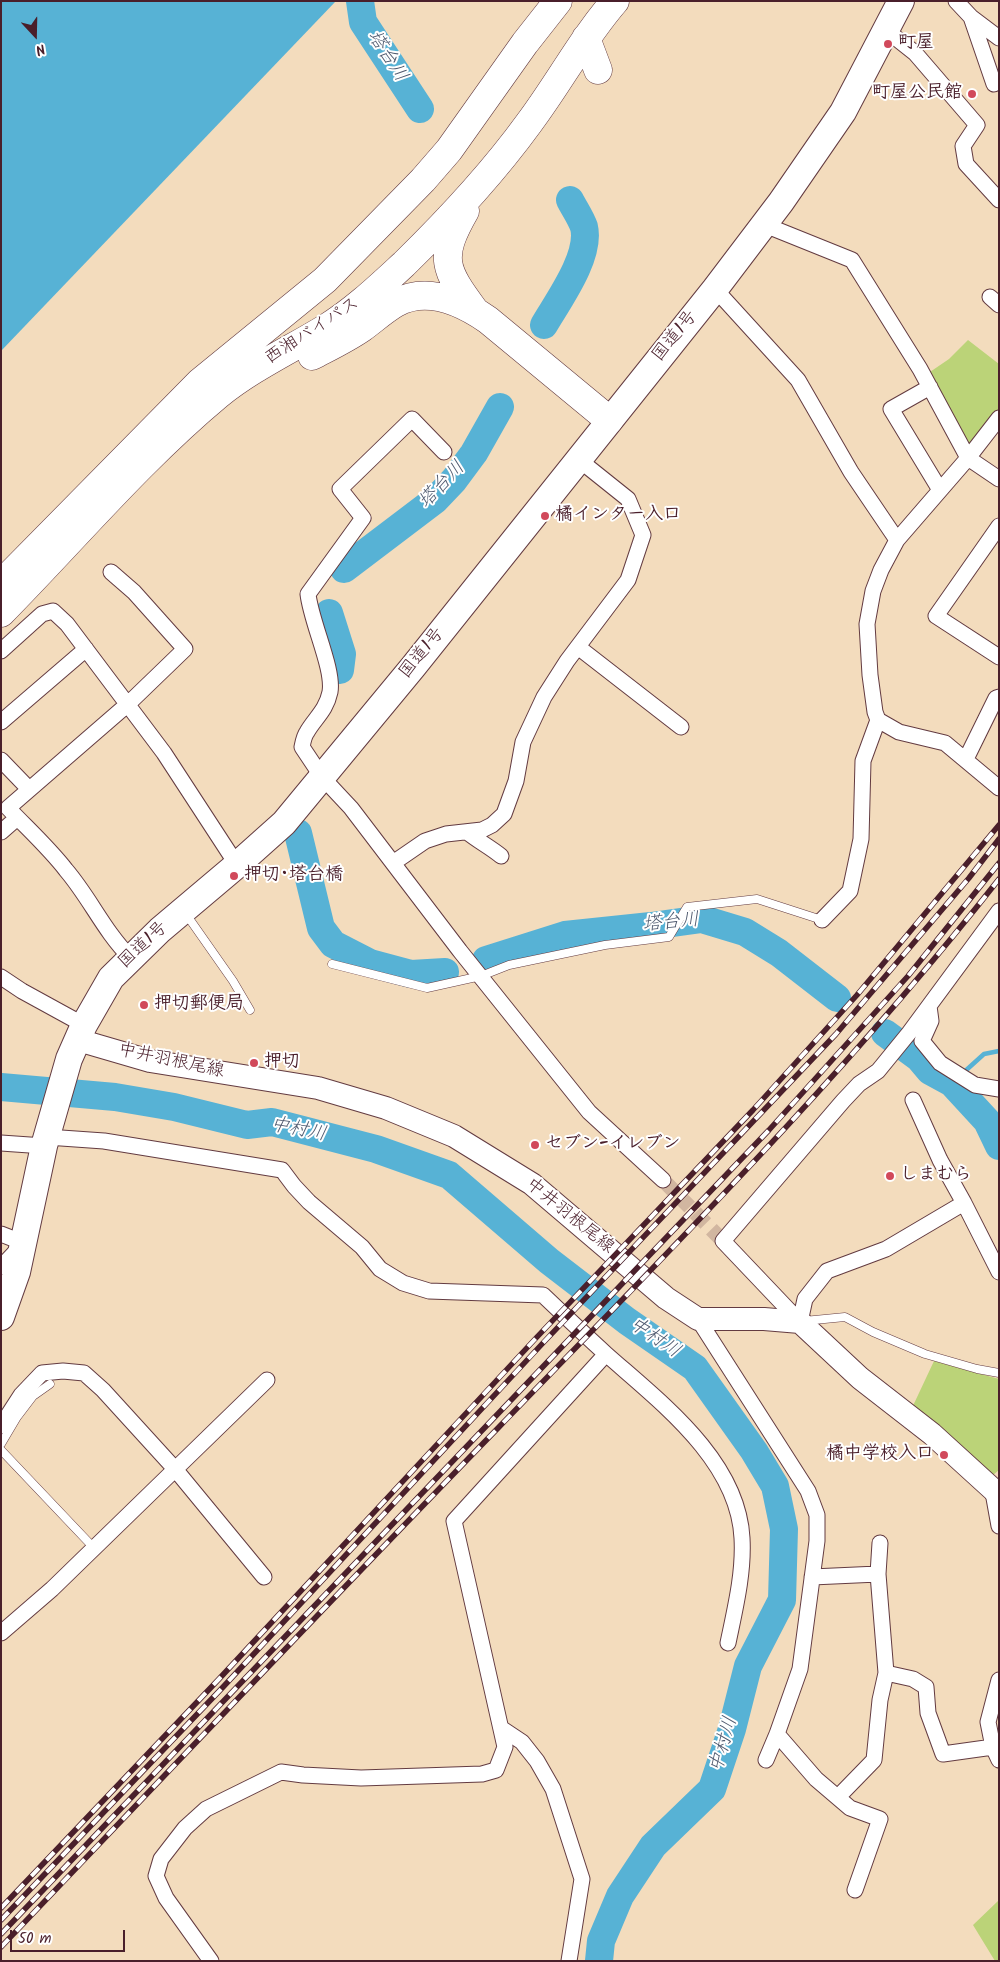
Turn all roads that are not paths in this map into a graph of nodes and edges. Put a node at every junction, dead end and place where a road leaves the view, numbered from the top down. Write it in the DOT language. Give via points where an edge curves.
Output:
graph roads {
  1 [pos="558,1"];
  2 [pos="615,1"];
  3 [pos="901,1"];
  4 [pos="956,1"];
  5 [pos="971,17"];
  6 [pos="886,30"];
  7 [pos="586,38"];
  8 [pos="999,38"];
  9 [pos="598,70"];
  10 [pos="994,84"];
  11 [pos="481,184"];
  12 [pos="999,200"];
  13 [pos="765,225"];
  14 [pos="715,289"];
  15 [pos="482,316"];
  16 [pos="930,387"];
  17 [pos="999,418"];
  18 [pos="609,420"];
  19 [pos="444,452"];
  20 [pos="968,458"];
  21 [pos="578,460"];
  22 [pos="999,479"];
  23 [pos="940,490"];
  24 [pos="999,526"];
  25 [pos="897,540"];
  26 [pos="111,572"];
  27 [pos="13,586"];
  28 [pos="1,613"];
  29 [pos="578,647"];
  30 [pos="86,649"];
  31 [pos="1,651"];
  32 [pos="999,657"];
  33 [pos="999,696"];
  34 [pos="128,704"];
  35 [pos="878,720"];
  36 [pos="1,722"];
  37 [pos="681,727"];
  38 [pos="966,759"];
  39 [pos="1,760"];
  40 [pos="314,767"];
  41 [pos="999,788"];
  42 [pos="29,789"];
  43 [pos="17,818"];
  44 [pos="1,832"];
  45 [pos="467,832"];
  46 [pos="501,856"];
  47 [pos="393,863"];
  48 [pos="238,865"];
  49 [pos="184,910"];
  50 [pos="999,911"];
  51 [pos="822,920"];
  52 [pos="130,957"];
  53 [pos="332,964"];
  54 [pos="481,976"];
  55 [pos="1,977"];
  56 [pos="929,1006"];
  57 [pos="250,1010"];
  58 [pos="77,1041"];
  59 [pos="999,1089"];
  60 [pos="913,1100"];
  61 [pos="46,1141"];
  62 [pos="1,1143"];
  63 [pos="663,1180"];
  64 [pos="964,1203"];
  65 [pos="13,1238"];
  66 [pos="1,1267"];
  67 [pos="999,1272"];
  68 [pos="1,1317"];
  69 [pos="698,1319"];
  70 [pos="800,1322"];
  71 [pos="606,1354"];
  72 [pos="999,1373"];
  73 [pos="267,1380"];
  74 [pos="50,1384"];
  75 [pos="1,1426"];
  76 [pos="1,1444"];
  77 [pos="1,1450"];
  78 [pos="175,1469"];
  79 [pos="996,1487"];
  80 [pos="999,1526"];
  81 [pos="880,1543"];
  82 [pos="94,1548"];
  83 [pos="878,1574"];
  84 [pos="264,1577"];
  85 [pos="812,1577"];
  86 [pos="1,1633"];
  87 [pos="728,1643"];
  88 [pos="886,1673"];
  89 [pos="999,1680"];
  90 [pos="501,1728"];
  91 [pos="777,1734"];
  92 [pos="996,1753"];
  93 [pos="766,1760"];
  94 [pos="838,1797"];
  95 [pos="855,1890"];
  96 [pos="211,1961"];
  97 [pos="569,1961"];
  1 -- 27 [label="highway, 西湘バイパス" via="455,142 423,180 325,280 200,382"];
  2 -- 7 [label="highway, 西湘バイパス"];
  3 -- 6 [label="highway, 国道1号"];
  4 -- 5 [label="street"];
  5 -- 8 [label="street"];
  5 -- 10 [label="street"];
  6 -- 12 [label="street" via="915,53 977,125 962,146 966,164"];
  6 -- 13 [label="highway, 国道1号" via="843,112"];
  7 -- 9 [label="highway"];
  7 -- 11 [label="highway, 西湘バイパス" via="540,121"];
  11 -- 15 [label="highway" via="455,229 448,259 452,277"];
  11 -- 27 [label="highway, 西湘バイパス" via="405,262 352,310 248,374 204,408"];
  13 -- 14 [label="highway, 国道1号"];
  13 -- 16 [label="street" via="852,260"];
  14 -- 18 [label="highway, 国道1号"];
  14 -- 25 [label="street" via="798,380 851,472"];
  15 -- 18 [label="highway"];
  15 -- 27 [label="highway" via="445,298 427,296 406,298 390,306 353,334 250,391 201,427"];
  16 -- 20 [label="street"];
  16 -- 23 [label="street" via="891,409"];
  17 -- 20 [label="street"];
  18 -- 21 [label="highway, 国道1号"];
  19 -- 40 [label="street" via="412,419 340,489 363,518 308,594 329,674 330,692 322,714 306,733 302,747"];
  20 -- 22 [label="street"];
  20 -- 23 [label="street"];
  21 -- 29 [label="street" via="628,499 643,535 628,580"];
  21 -- 40 [label="highway, 国道1号" via="413,667"];
  23 -- 25 [label="street"];
  24 -- 32 [label="street" via="936,616"];
  25 -- 35 [label="street" via="873,591 867,624 870,674"];
  26 -- 34 [label="street" via="134,592 185,649"];
  27 -- 28 [label="highway, 西湘バイパス"];
  29 -- 37 [label="street"];
  29 -- 45 [label="street" via="544,697 523,742 516,781 504,814 488,828"];
  30 -- 31 [label="street" via="53,611 42,614"];
  30 -- 34 [label="street"];
  30 -- 36 [label="street"];
  33 -- 38 [label="street"];
  34 -- 42 [label="street"];
  34 -- 48 [label="street"];
  35 -- 38 [label="street" via="899,732 945,743"];
  35 -- 51 [label="street" via="863,761 861,839 850,891"];
  38 -- 41 [label="street"];
  39 -- 42 [label="street"];
  40 -- 47 [label="street" via="351,808"];
  40 -- 48 [label="highway, 国道1号" via="302,802"];
  42 -- 43 [label="street" via="8,808"];
  43 -- 44 [label="street"];
  43 -- 52 [label="street" via="66,869 116,943"];
  45 -- 46 [label="street"];
  45 -- 47 [label="street" via="425,841"];
  47 -- 54 [label="street"];
  48 -- 49 [label="highway, 国道1号"];
  49 -- 52 [label="highway, 国道1号"];
  49 -- 57 [label="lane"];
  50 -- 56 [label="street"];
  51 -- 54 [label="lane" via="758,900 687,907 669,937 605,946 509,966"];
  52 -- 58 [label="highway, 国道1号" via="111,978"];
  53 -- 54 [label="lane" via="427,988"];
  54 -- 63 [label="street" via="589,1112"];
  55 -- 58 [label="street" via="22,991"];
  56 -- 59 [label="street" via="931,1021 922,1041 940,1063 975,1085"];
  56 -- 70 [label="street" via="878,1071 843,1101 723,1241"];
  58 -- 61 [label="highway, 国道1号"];
  58 -- 69 [label="main road, 中井羽根尾線" via="150,1061 318,1088 386,1108 454,1136 532,1184 666,1298"];
  60 -- 64 [label="street"];
  61 -- 62 [label="street"];
  61 -- 65 [label="highway, 国道1号"];
  61 -- 71 [label="street" via="104,1141 282,1170 309,1202 362,1247 380,1269 403,1283 429,1291 543,1295"];
  64 -- 67 [label="street"];
  64 -- 70 [label="street" via="886,1249 827,1271 805,1299"];
  65 -- 66 [label="street"];
  65 -- 68 [label="highway, 国道1号" via="17,1272"];
  69 -- 70 [label="main road"];
  69 -- 85 [label="street" via="808,1491 817,1515"];
  70 -- 72 [label="lane" via="846,1317 925,1354"];
  70 -- 79 [label="main road" via="860,1378"];
  71 -- 87 [label="street" via="699,1442 725,1478 742,1537 741,1572"];
  71 -- 90 [label="street" via="454,1520"];
  73 -- 78 [label="street"];
  74 -- 76 [label="lane" via="33,1396"];
  75 -- 78 [label="street" via="21,1395 42,1373 84,1373"];
  77 -- 82 [label="lane"];
  78 -- 82 [label="street"];
  78 -- 84 [label="street"];
  79 -- 80 [label="street"];
  81 -- 83 [label="street"];
  82 -- 86 [label="street"];
  83 -- 85 [label="street"];
  83 -- 88 [label="street"];
  85 -- 91 [label="street" via="800,1669"];
  88 -- 92 [label="street" via="913,1679 926,1687 928,1713 944,1754"];
  88 -- 94 [label="street" via="874,1760"];
  89 -- 92 [label="street" via="988,1722"];
  90 -- 96 [label="street" via="505,1747 496,1770 482,1774 361,1778 281,1772 206,1809 185,1828 161,1859 156,1876 166,1898"];
  90 -- 97 [label="street" via="522,1742 538,1761 552,1789 582,1879"];
  91 -- 93 [label="street"];
  91 -- 94 [label="street" via="816,1779"];
  94 -- 95 [label="street" via="850,1808 880,1819"];
}
